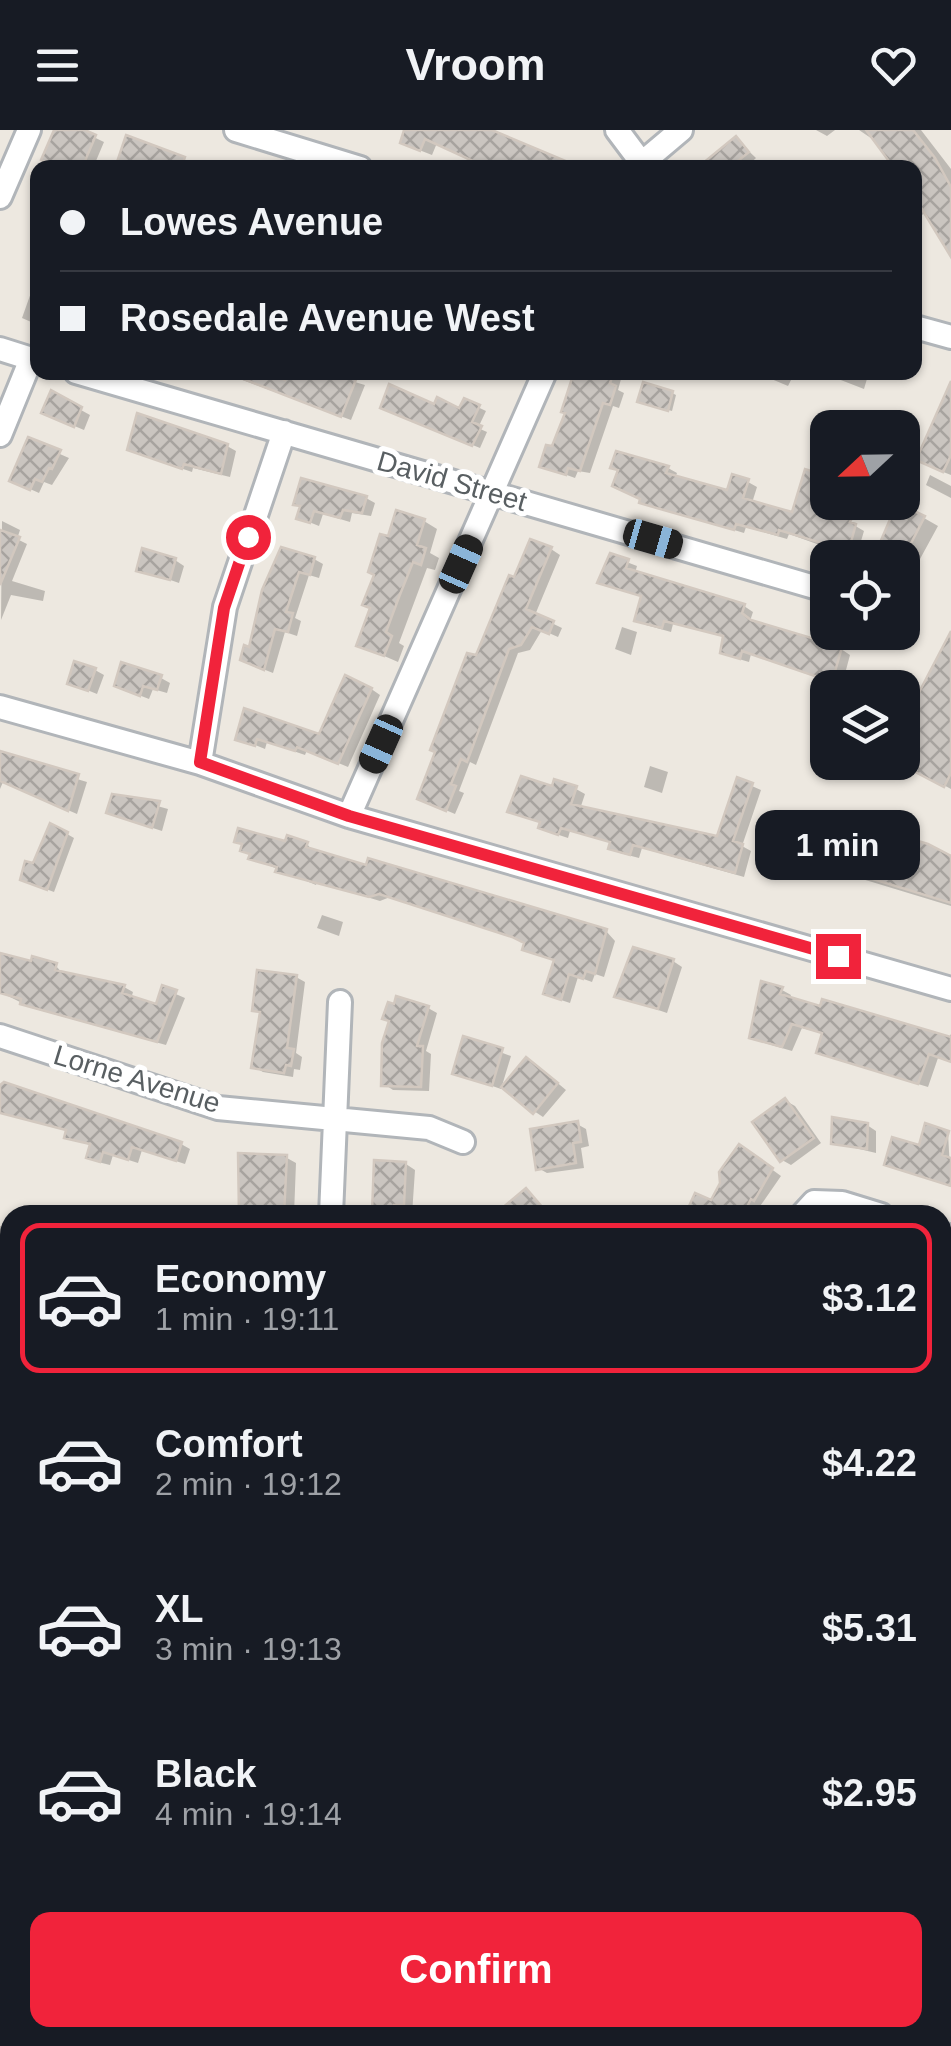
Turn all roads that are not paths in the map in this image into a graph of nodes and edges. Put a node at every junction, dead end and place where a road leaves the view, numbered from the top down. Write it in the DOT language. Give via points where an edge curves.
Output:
graph roads {
  1 [pos="29,130"];
  2 [pos="236,130"];
  3 [pos="617,130"];
  4 [pos="681,130"];
  5 [pos="334,160"];
  6 [pos="635,160"];
  7 [pos="644,160"];
  8 [pos="0,197"];
  9 [pos="922,329"];
  10 [pos="951,337"];
  11 [pos="0,349"];
  12 [pos="30,359"];
  13 [pos="30,369"];
  14 [pos="104,380"];
  15 [pos="541,380"];
  16 [pos="284,432"];
  17 [pos="0,435"];
  18 [pos="493,492"];
  19 [pos="810,585"];
  20 [pos="0,707"];
  21 [pos="200,762"];
  22 [pos="349,816"];
  23 [pos="951,989"];
  24 [pos="340,1002"];
  25 [pos="0,1036"];
  26 [pos="336,1121"];
  27 [pos="463,1142"];
  28 [pos="332,1205"];
  29 [pos="811,1205"];
  30 [pos="848,1205"];
  1 -- 8 [label="street"];
  2 -- 5 [label="street"];
  3 -- 6 [label="street"];
  4 -- 7 [label="street"];
  9 -- 10 [label="street"];
  11 -- 12 [label="street"];
  13 -- 17 [label="street"];
  14 -- 16 [label="street, David Street"];
  15 -- 18 [label="street"];
  16 -- 18 [label="street, David Street"];
  16 -- 21 [label="street" via="224,608"];
  18 -- 19 [label="street, David Street"];
  18 -- 22 [label="street"];
  20 -- 21 [label="street"];
  21 -- 22 [label="street"];
  22 -- 23 [label="street"];
  24 -- 26 [label="street"];
  25 -- 26 [label="street, Lorne Avenue" via="218,1108"];
  26 -- 27 [label="street, Lorne Avenue" via="428,1128"];
  26 -- 28 [label="street"];
  29 -- 30 [label="street"];
}
